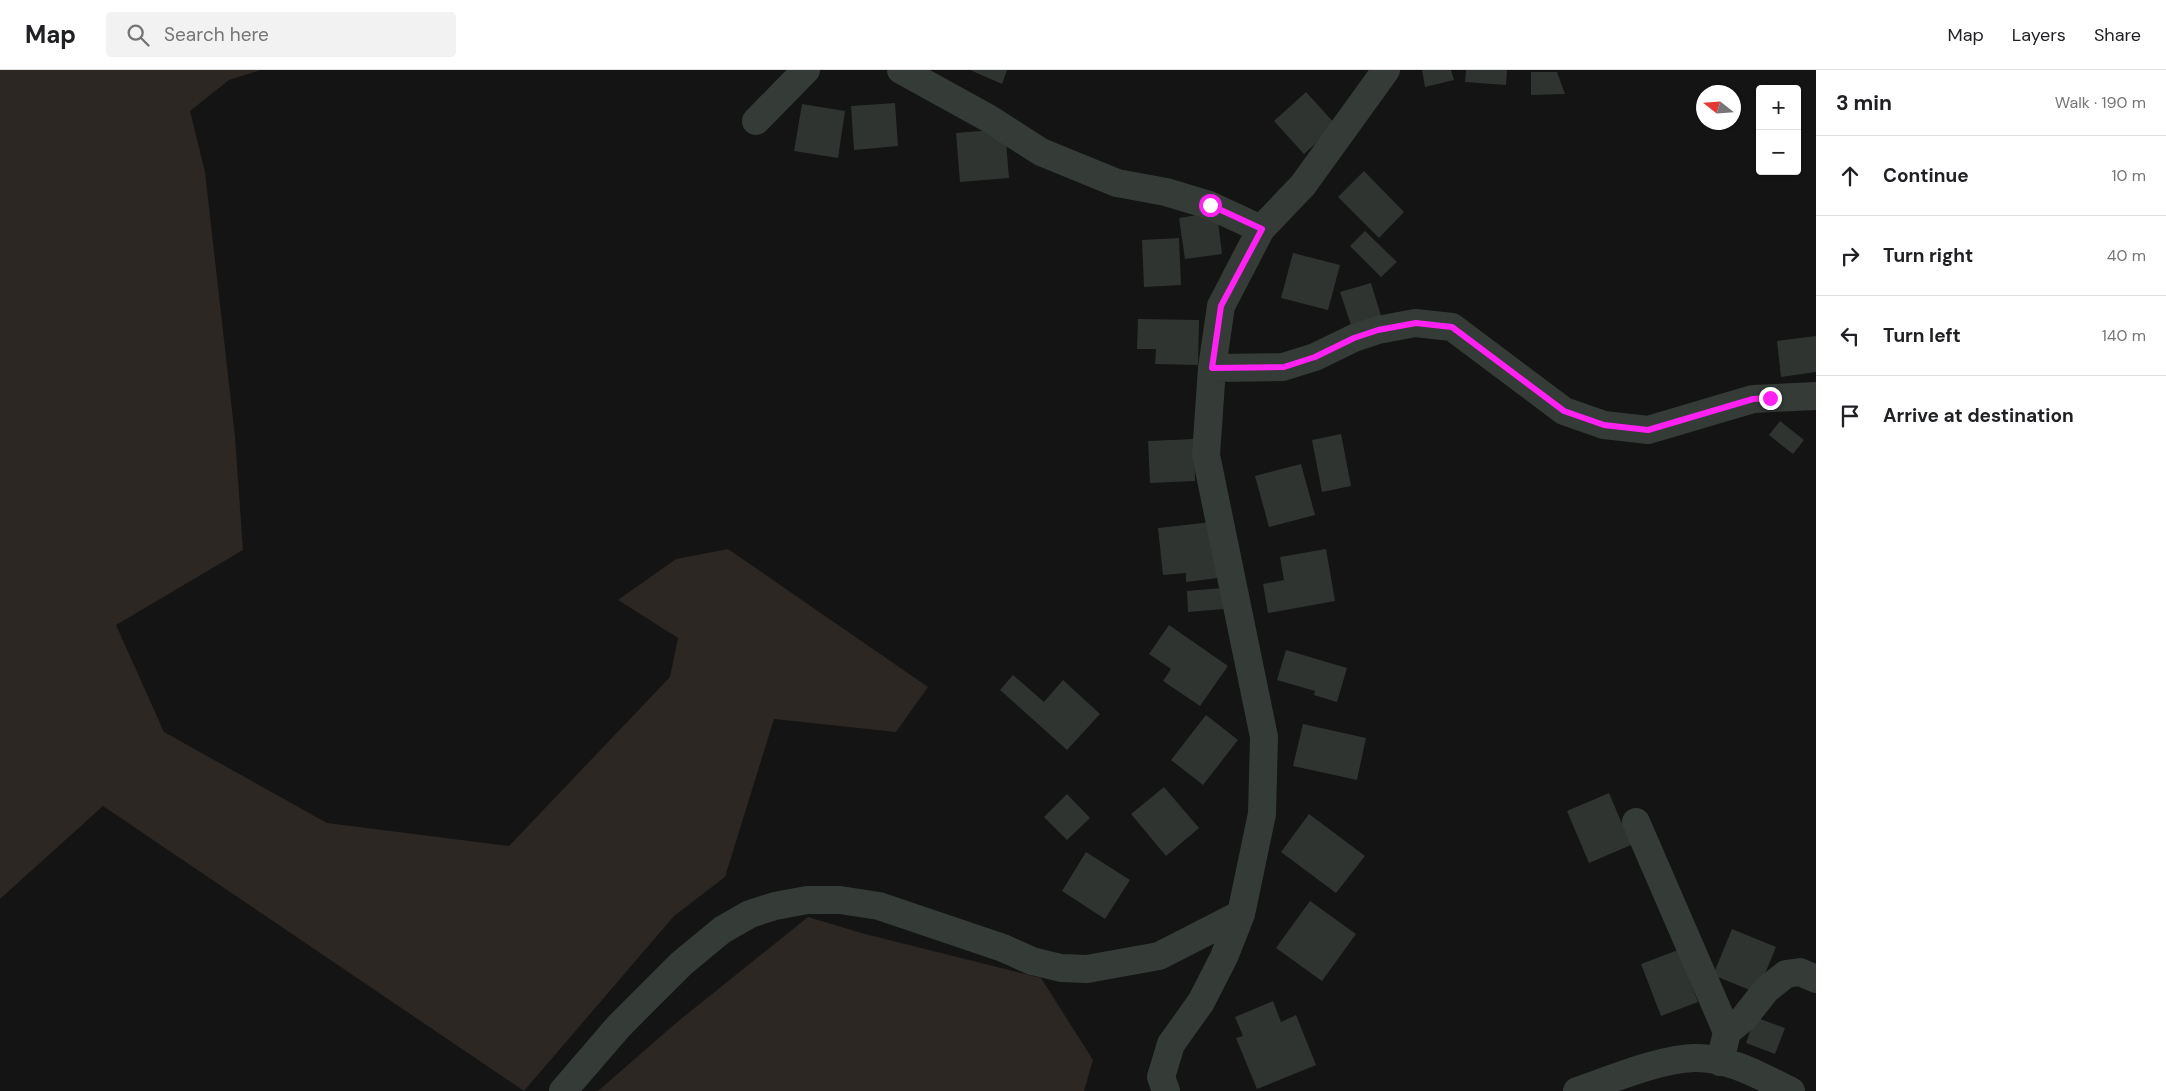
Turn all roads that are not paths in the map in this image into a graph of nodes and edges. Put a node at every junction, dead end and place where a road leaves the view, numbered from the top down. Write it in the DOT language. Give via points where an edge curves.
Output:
graph roads {
  1 [pos="806,70"];
  2 [pos="901,70"];
  3 [pos="1386,70"];
  4 [pos="756,121"];
  5 [pos="1262,229"];
  6 [pos="1212,368"];
  7 [pos="1816,396"];
  8 [pos="1636,822"];
  9 [pos="1241,914"];
  10 [pos="1816,979"];
  11 [pos="1727,1032"];
  12 [pos="1720,1062"];
  13 [pos="563,1091"];
  14 [pos="1166,1091"];
  15 [pos="1577,1091"];
  16 [pos="1791,1091"];
  1 -- 4 [label="street"];
  2 -- 5 [label="street" via="988,118 1041,152 1116,182 1210,205"];
  3 -- 5 [label="street" via="1302,185"];
  5 -- 6 [label="street" via="1221,306"];
  6 -- 7 [label="street" via="1284,367 1315,357 1354,338 1416,323 1452,327 1564,411 1604,425 1648,430 1753,399"];
  6 -- 9 [label="street" via="1206,455 1264,738 1262,814"];
  8 -- 11 [label="street"];
  9 -- 13 [label="street" via="1159,956 1087,969 1061,968 1032,960 879,906 840,900 807,900 775,906 750,914 722,930 681,964 619,1026"];
  9 -- 14 [label="street" via="1202,1002 1171,1044 1161,1078"];
  10 -- 11 [label="street" via="1800,972 1786,974 1766,990 1744,1018"];
  11 -- 12 [label="street"];
  12 -- 15 [label="street" via="1694,1058 1666,1063"];
  12 -- 16 [label="street" via="1747,1070"];
}
